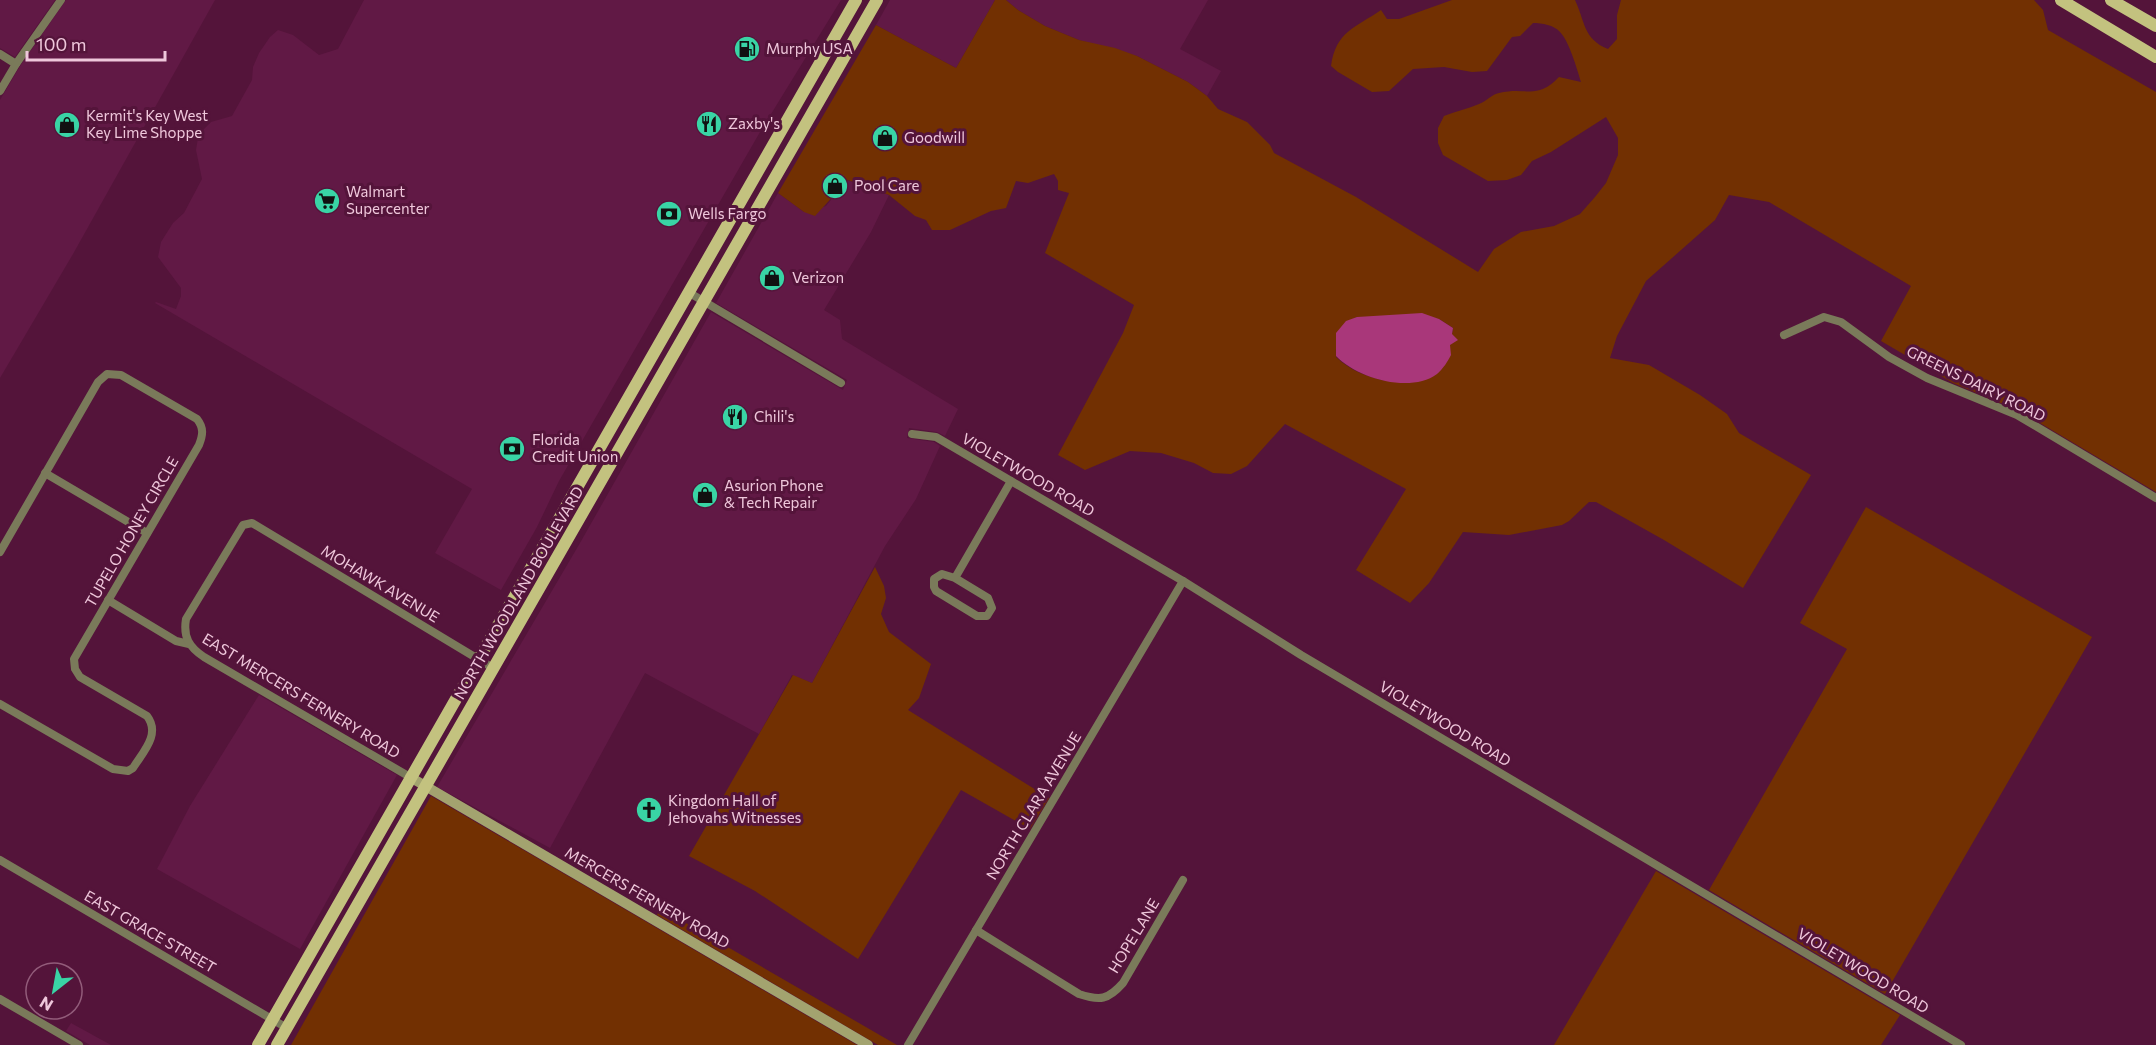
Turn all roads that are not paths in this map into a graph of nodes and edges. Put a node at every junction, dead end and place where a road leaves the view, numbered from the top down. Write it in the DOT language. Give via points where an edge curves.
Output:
graph roads {
  1 [pos="61,0"];
  2 [pos="856,0"];
  3 [pos="878,0"];
  4 [pos="2061,0"];
  5 [pos="2111,0"];
  6 [pos="842,24"];
  7 [pos="2156,26"];
  8 [pos="827,51"];
  9 [pos="0,54"];
  10 [pos="845,56"];
  11 [pos="2156,57"];
  12 [pos="16,64"];
  13 [pos="0,91"];
  14 [pos="824,93"];
  15 [pos="688,292"];
  16 [pos="703,301"];
  17 [pos="1784,335"];
  18 [pos="841,383"];
  19 [pos="912,434"];
  20 [pos="45,474"];
  21 [pos="1011,481"];
  22 [pos="2156,498"];
  23 [pos="147,533"];
  24 [pos="546,541"];
  25 [pos="561,549"];
  26 [pos="0,552"];
  27 [pos="955,578"];
  28 [pos="1183,581"];
  29 [pos="108,600"];
  30 [pos="184,632"];
  31 [pos="189,644"];
  32 [pos="478,659"];
  33 [pos="493,668"];
  34 [pos="0,704"];
  35 [pos="410,777"];
  36 [pos="426,786"];
  37 [pos="0,860"];
  38 [pos="1183,880"];
  39 [pos="341,899"];
  40 [pos="356,908"];
  41 [pos="976,930"];
  42 [pos="0,999"];
  43 [pos="273,1019"];
  44 [pos="287,1028"];
  45 [pos="79,1045"];
  46 [pos="258,1045"];
  47 [pos="278,1045"];
  48 [pos="868,1045"];
  49 [pos="908,1045"];
  50 [pos="1961,1045"];
  1 -- 12 [label="street"];
  2 -- 6 [label="main road, NORTH WOODLAND BOULEVARD"];
  3 -- 10 [label="main road, NORTH WOODLAND BOULEVARD"];
  4 -- 11 [label="main road"];
  5 -- 7 [label="main road"];
  6 -- 8 [label="main road, NORTH WOODLAND BOULEVARD"];
  6 -- 10 [label="main road" via="839,43"];
  8 -- 14 [label="main road" via="831,60"];
  8 -- 15 [label="main road, NORTH WOODLAND BOULEVARD"];
  9 -- 12 [label="street"];
  10 -- 14 [label="main road, NORTH WOODLAND BOULEVARD"];
  12 -- 13 [label="street"];
  14 -- 16 [label="main road, NORTH WOODLAND BOULEVARD"];
  15 -- 16 [label="street"];
  15 -- 24 [label="main road, NORTH WOODLAND BOULEVARD"];
  16 -- 18 [label="street"];
  16 -- 25 [label="main road, NORTH WOODLAND BOULEVARD"];
  17 -- 22 [label="street, GREENS DAIRY ROAD" via="1824,317 1840,322 1889,357 2017,415"];
  19 -- 21 [label="street, VIOLETWOOD ROAD" via="936,437"];
  20 -- 23 [label="street"];
  20 -- 23 [label="street, TUPELO HONEY CIRCLE" via="98,382 107,374 121,375 187,413 202,426 202,437"];
  20 -- 26 [label="street, TUPELO HONEY CIRCLE"];
  21 -- 27 [label="street"];
  21 -- 28 [label="street, VIOLETWOOD ROAD"];
  23 -- 29 [label="street, TUPELO HONEY CIRCLE"];
  24 -- 25 [label="street"];
  24 -- 32 [label="main road, NORTH WOODLAND BOULEVARD"];
  25 -- 33 [label="main road, NORTH WOODLAND BOULEVARD"];
  27 -- 27 [label="street" via="988,598 992,608 987,616 977,616 936,591 934,579 942,574"];
  28 -- 41 [label="street, NORTH CLARA AVENUE"];
  28 -- 50 [label="street, VIOLETWOOD ROAD"];
  29 -- 31 [label="street"];
  29 -- 34 [label="street, TUPELO HONEY CIRCLE" via="74,659 75,669 152,723 153,737 133,768 113,769"];
  30 -- 31 [label="street, EAST MERCERS FERNERY ROAD"];
  30 -- 32 [label="street, MOHAWK AVENUE" via="186,619 243,525 252,523"];
  31 -- 35 [label="street, EAST MERCERS FERNERY ROAD" via="204,657"];
  32 -- 33 [label="street, MOHAWK AVENUE"];
  32 -- 35 [label="main road, NORTH WOODLAND BOULEVARD"];
  33 -- 36 [label="main road, NORTH WOODLAND BOULEVARD"];
  35 -- 36 [label="street, MERCERS FERNERY ROAD"];
  35 -- 39 [label="main road, NORTH WOODLAND BOULEVARD"];
  36 -- 40 [label="main road, NORTH WOODLAND BOULEVARD"];
  36 -- 48 [label="street, MERCERS FERNERY ROAD"];
  37 -- 43 [label="street, EAST GRACE STREET"];
  38 -- 41 [label="street, HOPE LANE" via="1123,982 1105,998 1079,994"];
  39 -- 40 [label="street"];
  39 -- 43 [label="main road, NORTH WOODLAND BOULEVARD"];
  40 -- 44 [label="main road, NORTH WOODLAND BOULEVARD"];
  41 -- 49 [label="street, NORTH CLARA AVENUE"];
  42 -- 45 [label="street"];
  43 -- 44 [label="street, EAST GRACE STREET"];
  43 -- 46 [label="main road, NORTH WOODLAND BOULEVARD"];
  44 -- 47 [label="main road, NORTH WOODLAND BOULEVARD"];
}
